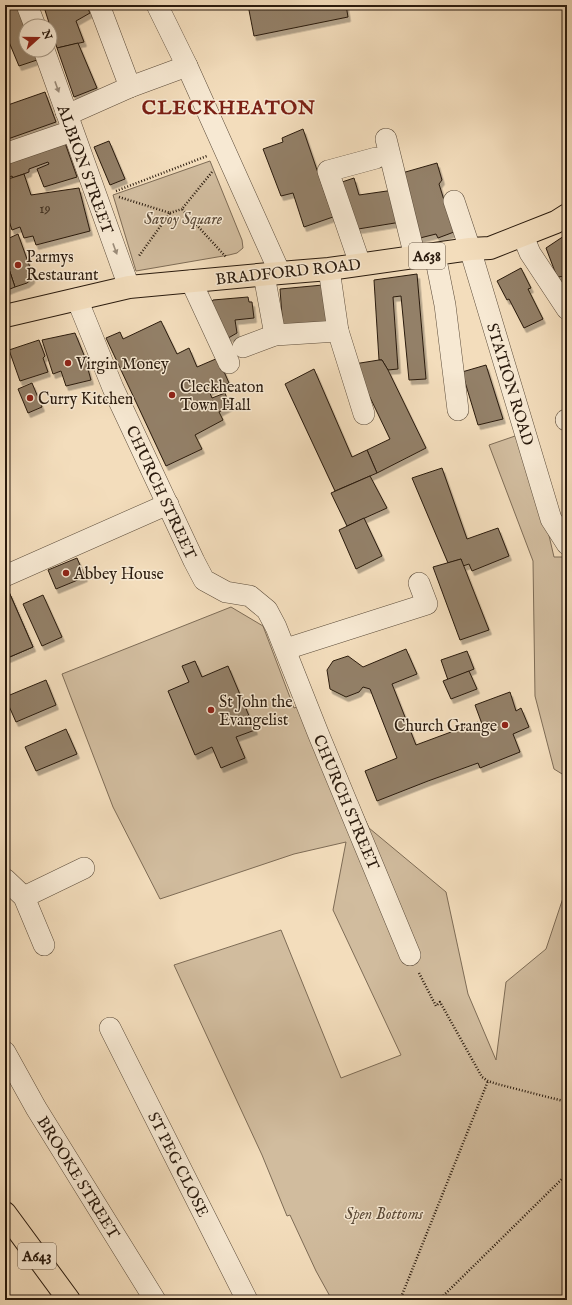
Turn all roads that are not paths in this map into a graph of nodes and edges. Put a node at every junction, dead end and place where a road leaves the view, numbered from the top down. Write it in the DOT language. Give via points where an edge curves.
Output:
graph roads {
  1 [pos="27,5"];
  2 [pos="99,5"];
  3 [pos="158,5"];
  4 [pos="32,18"];
  5 [pos="47,58"];
  6 [pos="188,66"];
  7 [pos="130,87"];
  8 [pos="69,121"];
  9 [pos="386,139"];
  10 [pos="5,154"];
  11 [pos="376,158"];
  12 [pos="454,201"];
  13 [pos="567,215"];
  14 [pos="523,236"];
  15 [pos="470,249"];
  16 [pos="425,256"];
  17 [pos="360,264"];
  18 [pos="328,269"];
  19 [pos="263,274"];
  20 [pos="191,281"];
  21 [pos="127,282"];
  22 [pos="77,299"];
  23 [pos="566,305"];
  24 [pos="5,316"];
  25 [pos="338,331"];
  26 [pos="275,335"];
  27 [pos="243,347"];
  28 [pos="229,363"];
  29 [pos="458,410"];
  30 [pos="364,414"];
  31 [pos="168,504"];
  32 [pos="567,544"];
  33 [pos="5,576"];
  34 [pos="419,583"];
  35 [pos="286,649"];
  36 [pos="84,868"];
  37 [pos="5,879"];
  38 [pos="24,897"];
  39 [pos="44,945"];
  40 [pos="410,955"];
  41 [pos="110,1028"];
  42 [pos="5,1052"];
  43 [pos="5,1213"];
  44 [pos="69,1300"];
  45 [pos="155,1300"];
  46 [pos="247,1300"];
  1 -- 4 [label="street"];
  2 -- 7 [label="street"];
  3 -- 6 [label="street"];
  5 -- 8 [label="street, ALBION STREET, one-way"];
  6 -- 7 [label="street"];
  6 -- 19 [label="street" via="225,152"];
  7 -- 8 [label="street" via="76,110"];
  8 -- 10 [label="street"];
  8 -- 21 [label="street, ALBION STREET, one-way" via="101,191"];
  9 -- 16 [label="street"];
  11 -- 17 [label="street" via="328,171"];
  12 -- 15 [label="street, STATION ROAD"];
  13 -- 14 [label="main road, BRADFORD ROAD / A638"];
  14 -- 15 [label="main road, BRADFORD ROAD / A638" via="490,248"];
  14 -- 23 [label="street" via="530,253"];
  15 -- 16 [label="main road, BRADFORD ROAD / A638"];
  15 -- 32 [label="street, STATION ROAD" via="551,519"];
  16 -- 17 [label="main road, BRADFORD ROAD / A638"];
  16 -- 29 [label="street" via="445,305"];
  17 -- 18 [label="main road, BRADFORD ROAD / A638"];
  18 -- 19 [label="main road, BRADFORD ROAD / A638"];
  18 -- 25 [label="street"];
  19 -- 20 [label="main road, BRADFORD ROAD / A638"];
  19 -- 26 [label="street"];
  20 -- 21 [label="main road, BRADFORD ROAD / A638"];
  20 -- 28 [label="street"];
  21 -- 22 [label="main road, BRADFORD ROAD / A638"];
  22 -- 24 [label="main road, BRADFORD ROAD / A638"];
  22 -- 31 [label="street, CHURCH STREET" via="113,388"];
  25 -- 26 [label="street"];
  25 -- 30 [label="street"];
  26 -- 27 [label="street"];
  31 -- 33 [label="street"];
  31 -- 35 [label="street, CHURCH STREET" via="204,580 226,592 250,596 267,610"];
  34 -- 35 [label="street" via="427,604"];
  35 -- 40 [label="street, CHURCH STREET"];
  36 -- 38 [label="street"];
  37 -- 38 [label="street"];
  38 -- 39 [label="street"];
  41 -- 46 [label="street, ST PEG CLOSE"];
  42 -- 45 [label="street, BROOKE STREET" via="36,1108"];
  43 -- 44 [label="main road, A643"];
}
